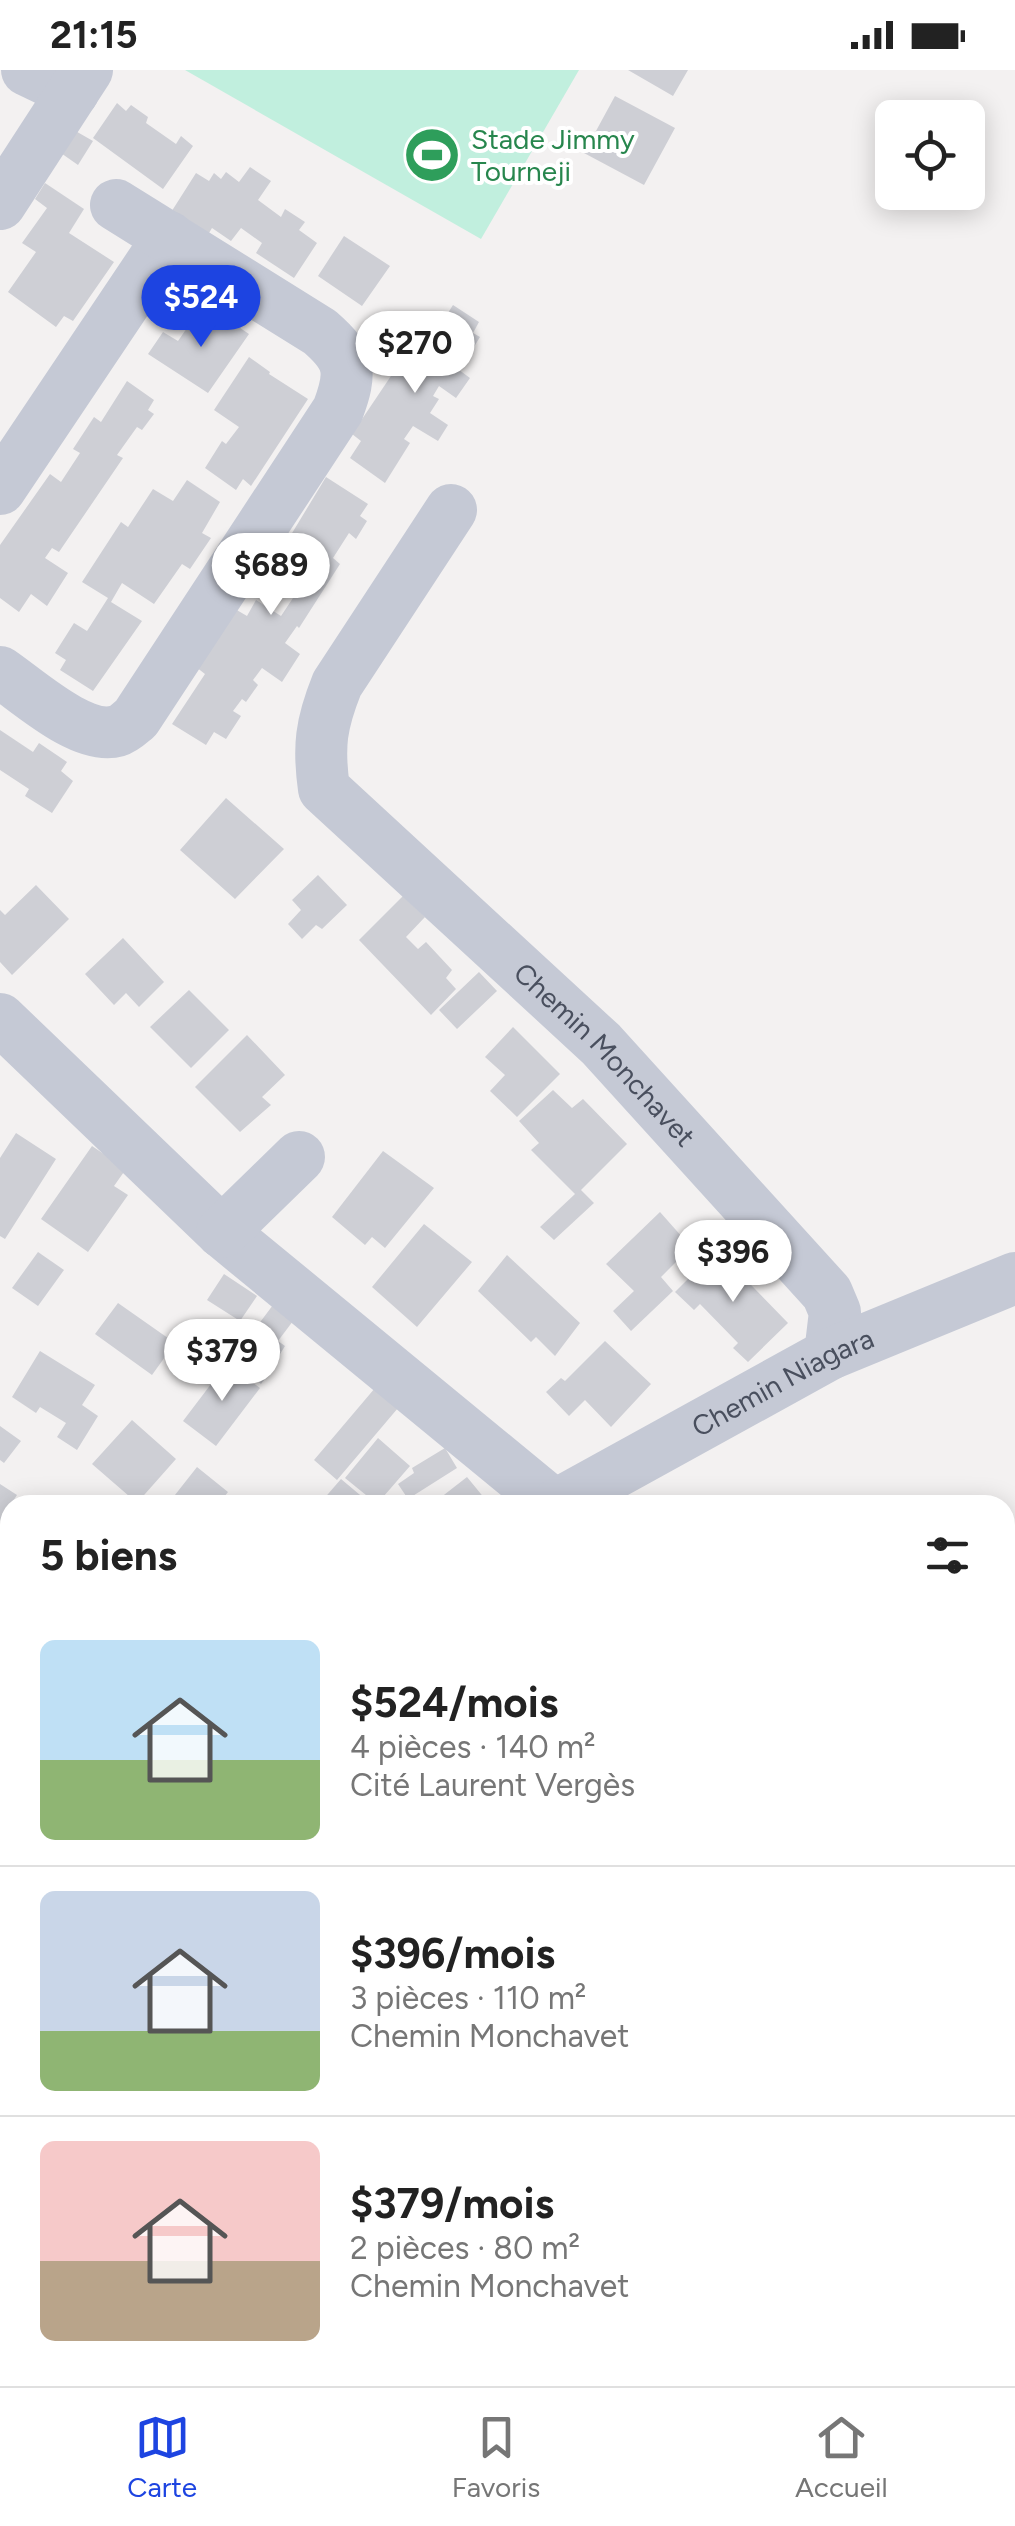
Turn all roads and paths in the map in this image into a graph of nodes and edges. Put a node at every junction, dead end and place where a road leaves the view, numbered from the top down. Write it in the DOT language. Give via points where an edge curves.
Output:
graph roads {
  1 [pos="62,77"];
  2 [pos="0,204"];
  3 [pos="116,206"];
  4 [pos="169,238"];
  5 [pos="0,489"];
  6 [pos="451,510"];
  7 [pos="0,672"];
  8 [pos="0,1018"];
  9 [pos="299,1156"];
  10 [pos="222,1232"];
  11 [pos="1015,1278"];
  12 [pos="830,1354"];
  13 [pos="543,1495"];
  14 [pos="573,1495"];
  1 -- 2 [label="street"];
  3 -- 4 [label="street"];
  4 -- 5 [label="street"];
  4 -- 7 [label="street" via="338,348 348,368 338,410 136,718 119,731 81,727"];
  6 -- 12 [label="street, Chemin Monchavet" via="337,684 319,750 324,788 601,1044 827,1294 835,1312"];
  8 -- 10 [label="street"];
  9 -- 10 [label="street"];
  10 -- 13 [label="street"];
  11 -- 12 [label="street, Chemin Niagara"];
  12 -- 14 [label="street, Chemin Niagara"];
}
